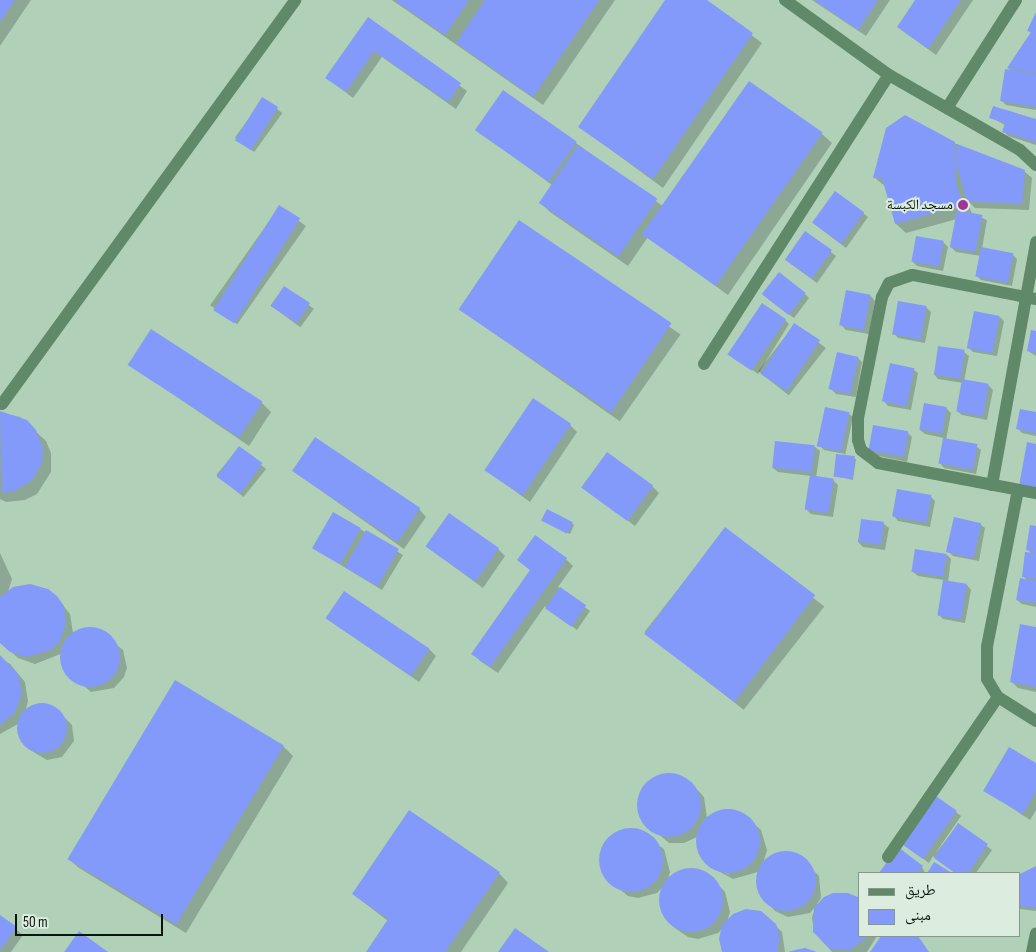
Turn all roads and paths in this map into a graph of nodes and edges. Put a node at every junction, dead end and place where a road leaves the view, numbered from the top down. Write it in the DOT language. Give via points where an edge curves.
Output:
graph roads {
  1 [pos="295,0"];
  2 [pos="784,0"];
  3 [pos="1016,0"];
  4 [pos="889,74"];
  5 [pos="947,108"];
  6 [pos="1036,165"];
  7 [pos="1036,242"];
  8 [pos="1031,298"];
  9 [pos="704,364"];
  10 [pos="2,404"];
  11 [pos="992,485"];
  12 [pos="1018,490"];
  13 [pos="1036,493"];
  14 [pos="998,697"];
  15 [pos="1036,721"];
  16 [pos="888,857"];
  17 [pos="1036,932"];
  18 [pos="1032,952"];
  1 -- 10 [label="street"];
  2 -- 4 [label="street"];
  3 -- 5 [label="street"];
  4 -- 5 [label="street"];
  4 -- 9 [label="street"];
  5 -- 6 [label="street" via="1020,150"];
  7 -- 8 [label="street"];
  8 -- 11 [label="street"];
  8 -- 11 [label="street" via="912,276 890,283 882,297 858,418 861,450 878,463"];
  11 -- 12 [label="street"];
  12 -- 13 [label="street"];
  12 -- 14 [label="street" via="987,647 988,679"];
  14 -- 15 [label="street"];
  14 -- 16 [label="street"];
  17 -- 18 [label="street"];
}
